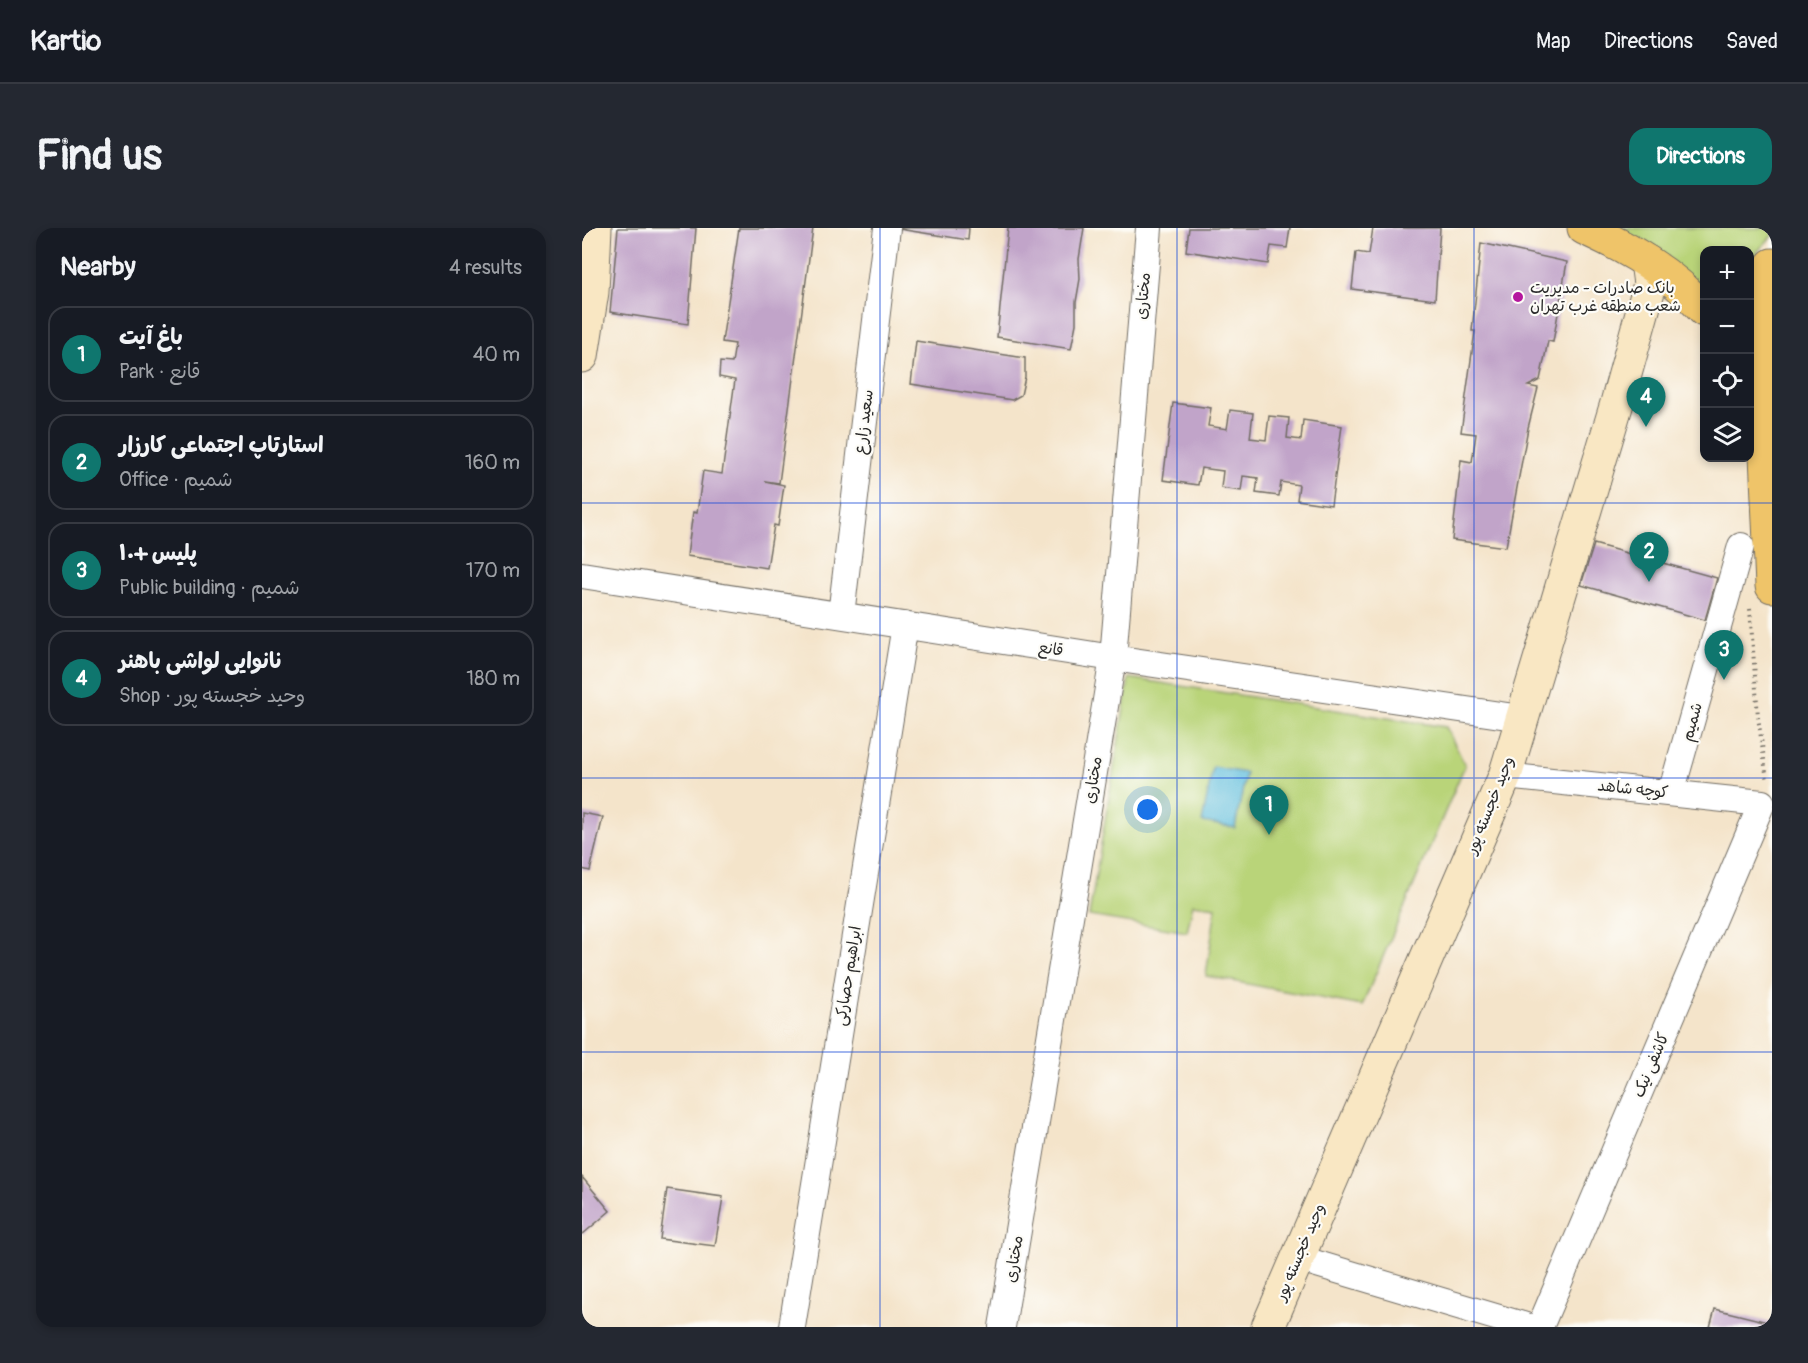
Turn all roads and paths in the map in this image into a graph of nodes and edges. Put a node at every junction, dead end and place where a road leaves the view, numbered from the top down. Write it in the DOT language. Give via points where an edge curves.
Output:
graph roads {
  1 [pos="595,228"];
  2 [pos="887,228"];
  3 [pos="1149,228"];
  4 [pos="1584,228"];
  5 [pos="1647,262"];
  6 [pos="1772,265"];
  7 [pos="587,290"];
  8 [pos="1700,306"];
  9 [pos="582,356"];
  10 [pos="1754,388"];
  11 [pos="1765,409"];
  12 [pos="1741,546"];
  13 [pos="582,575"];
  14 [pos="1761,592"];
  15 [pos="841,615"];
  16 [pos="905,626"];
  17 [pos="1113,658"];
  18 [pos="1521,718"];
  19 [pos="1504,776"];
  20 [pos="1671,794"];
  21 [pos="1765,795"];
  22 [pos="1297,1258"];
  23 [pos="792,1327"];
  24 [pos="1002,1327"];
  25 [pos="1268,1327"];
  26 [pos="1529,1327"];
  27 [pos="1540,1327"];
  1 -- 7 [label="main road"];
  2 -- 15 [label="street, سعید زارع"];
  3 -- 17 [label="street, مختاری"];
  4 -- 5 [label="highway"];
  5 -- 8 [label="highway"];
  5 -- 18 [label="main road, وحید خجسته پور" via="1650,284"];
  6 -- 11 [label="highway" via="1761,292"];
  7 -- 9 [label="main road"];
  10 -- 11 [label="highway"];
  11 -- 14 [label="highway"];
  12 -- 20 [label="street, شمیم"];
  13 -- 15 [label="street, قانع"];
  14 -- 21 [label="path" via="1758,717"];
  15 -- 16 [label="street, قانع"];
  16 -- 17 [label="street, قانع"];
  16 -- 23 [label="street, ابراهیم حصارکی"];
  17 -- 18 [label="street, قانع"];
  17 -- 24 [label="street, مختاری"];
  18 -- 19 [label="main road, وحید خجسته پور"];
  19 -- 20 [label="street, کوچه شاهد"];
  19 -- 22 [label="main road, وحید خجسته پور"];
  20 -- 21 [label="street, کوچه شاهد"];
  21 -- 27 [label="street, کاشفی نیک"];
  22 -- 25 [label="main road, وحید خجسته پور"];
  22 -- 26 [label="street"];
}
